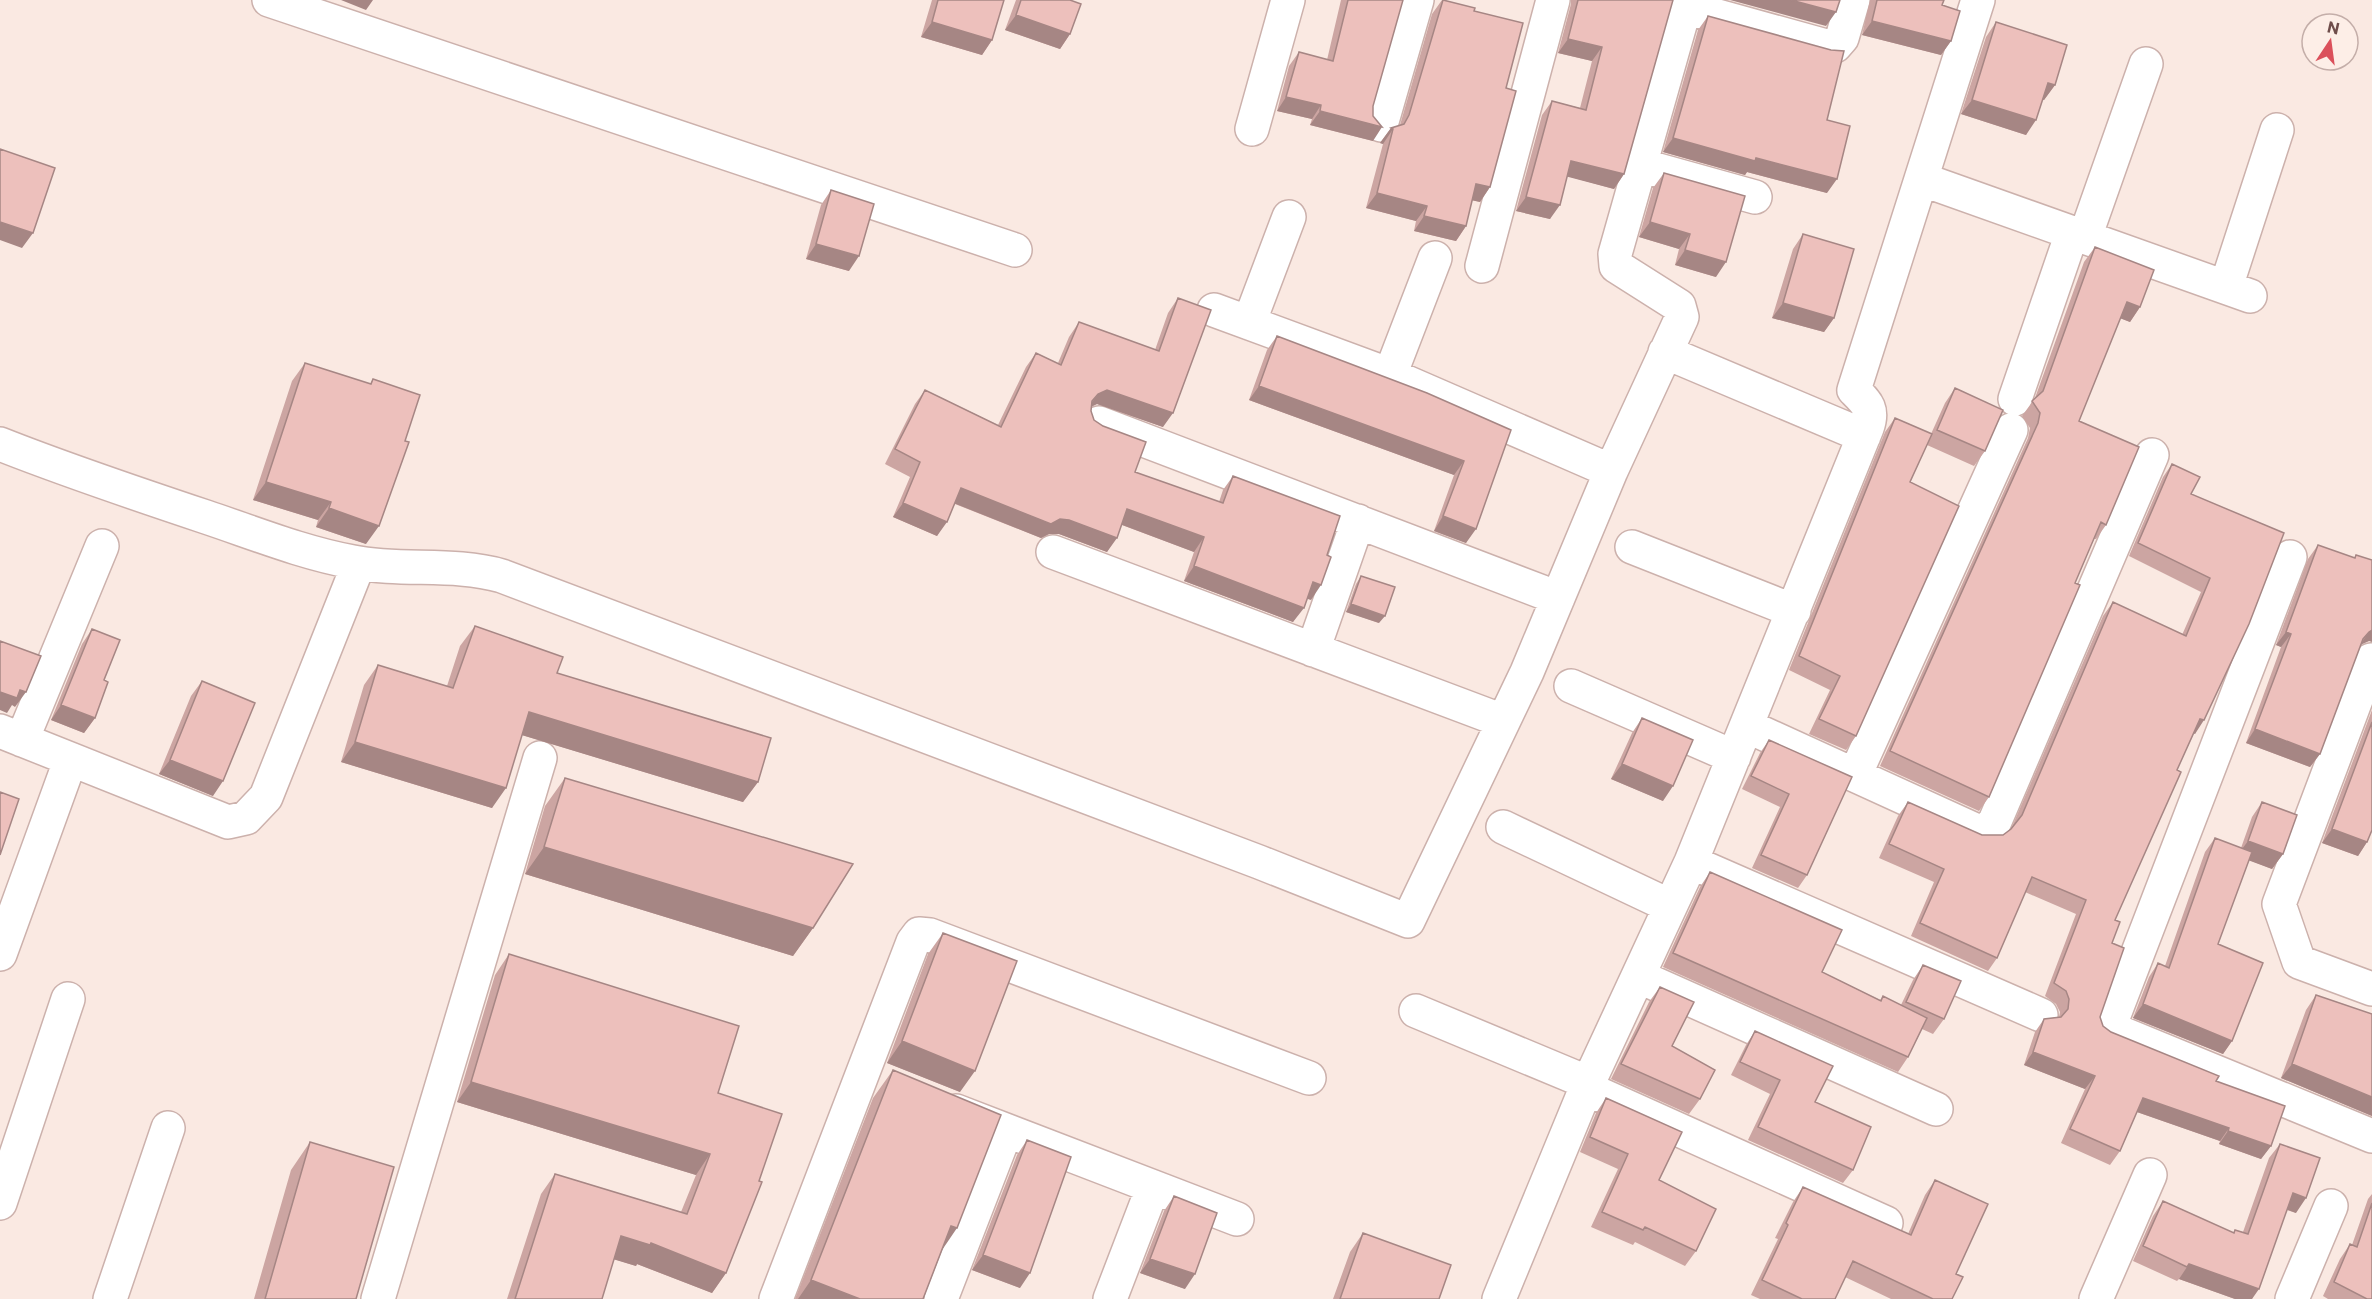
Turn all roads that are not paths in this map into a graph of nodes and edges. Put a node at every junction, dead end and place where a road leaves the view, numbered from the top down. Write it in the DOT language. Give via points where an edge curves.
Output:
graph roads {
  1 [pos="269,0"];
  2 [pos="1288,0"];
  3 [pos="1417,0"];
  4 [pos="1554,0"];
  5 [pos="1853,0"];
  6 [pos="1978,0"];
  7 [pos="1686,4"];
  8 [pos="2146,64"];
  9 [pos="1381,125"];
  10 [pos="1252,129"];
  11 [pos="2277,130"];
  12 [pos="1640,165"];
  13 [pos="1921,179"];
  14 [pos="1755,197"];
  15 [pos="1289,217"];
  16 [pos="2078,235"];
  17 [pos="1015,250"];
  18 [pos="1435,258"];
  19 [pos="1482,266"];
  20 [pos="1214,310"];
  21 [pos="1249,323"];
  22 [pos="1665,352"];
  23 [pos="1390,375"];
  24 [pos="1099,423"];
  25 [pos="1864,436"];
  26 [pos="0,444"];
  27 [pos="2152,455"];
  28 [pos="1611,471"];
  29 [pos="1358,522"];
  30 [pos="102,546"];
  31 [pos="1632,547"];
  32 [pos="1053,552"];
  33 [pos="2290,557"];
  34 [pos="359,563"];
  35 [pos="1558,597"];
  36 [pos="1794,611"];
  37 [pos="1313,650"];
  38 [pos="2371,660"];
  39 [pos="1571,686"];
  40 [pos="1503,722"];
  41 [pos="1747,726"];
  42 [pos="11,736"];
  43 [pos="1734,757"];
  44 [pos="540,758"];
  45 [pos="70,761"];
  46 [pos="1855,775"];
  47 [pos="1503,827"];
  48 [pos="1691,862"];
  49 [pos="1670,906"];
  50 [pos="0,954"];
  51 [pos="1640,977"];
  52 [pos="2372,989"];
  53 [pos="68,999"];
  54 [pos="1416,1011"];
  55 [pos="2041,1015"];
  56 [pos="1309,1078"];
  57 [pos="1587,1086"];
  58 [pos="929,1100"];
  59 [pos="1936,1110"];
  60 [pos="168,1128"];
  61 [pos="1006,1131"];
  62 [pos="2372,1136"];
  63 [pos="2150,1175"];
  64 [pos="1153,1187"];
  65 [pos="0,1203"];
  66 [pos="2331,1206"];
  67 [pos="1237,1219"];
  68 [pos="1886,1223"];
  69 [pos="110,1299"];
  70 [pos="378,1299"];
  71 [pos="776,1299"];
  72 [pos="941,1299"];
  73 [pos="1110,1299"];
  74 [pos="1499,1299"];
  75 [pos="2096,1299"];
  76 [pos="2292,1299"];
  1 -- 17 [label="street"];
  2 -- 10 [label="street"];
  3 -- 9 [label="street"];
  4 -- 19 [label="street"];
  5 -- 7 [label="street" via="1842,38 1834,46"];
  6 -- 13 [label="street"];
  7 -- 12 [label="street"];
  8 -- 16 [label="street"];
  11 -- 16 [label="street" via="2238,292"];
  12 -- 14 [label="street"];
  12 -- 22 [label="street" via="1615,254 1616,266 1679,306 1682,317"];
  13 -- 16 [label="street"];
  13 -- 25 [label="street" via="1854,390 1869,405 1872,415"];
  15 -- 21 [label="street"];
  16 -- 46 [label="street" via="2013,415"];
  18 -- 23 [label="street"];
  20 -- 21 [label="street"];
  21 -- 23 [label="street"];
  22 -- 25 [label="street"];
  22 -- 28 [label="street"];
  23 -- 28 [label="street"];
  24 -- 29 [label="street"];
  25 -- 36 [label="street"];
  26 -- 34 [label="street" via="270,539"];
  27 -- 46 [label="street" via="1995,821 1987,831 1976,830"];
  28 -- 35 [label="street"];
  29 -- 35 [label="street"];
  29 -- 37 [label="street"];
  30 -- 42 [label="street"];
  31 -- 36 [label="street"];
  32 -- 37 [label="street"];
  33 -- 62 [label="street" via="2109,1028"];
  34 -- 40 [label="street" via="476,569 502,576 1408,921"];
  34 -- 45 [label="street" via="266,797 246,818 228,822"];
  35 -- 40 [label="street"];
  36 -- 41 [label="street"];
  37 -- 40 [label="street"];
  38 -- 52 [label="street" via="2279,904 2299,962"];
  39 -- 43 [label="street"];
  41 -- 43 [label="street"];
  41 -- 46 [label="street"];
  42 -- 45 [label="street"];
  43 -- 48 [label="street"];
  44 -- 70 [label="street"];
  45 -- 50 [label="street"];
  47 -- 49 [label="street"];
  48 -- 49 [label="street"];
  48 -- 55 [label="street"];
  49 -- 51 [label="street"];
  51 -- 57 [label="street"];
  51 -- 59 [label="street"];
  53 -- 65 [label="street"];
  54 -- 57 [label="street"];
  56 -- 71 [label="street" via="919,934 913,942 875,1078"];
  57 -- 68 [label="street"];
  57 -- 74 [label="street"];
  58 -- 61 [label="street"];
  60 -- 69 [label="street"];
  61 -- 64 [label="street"];
  61 -- 72 [label="street"];
  63 -- 75 [label="street"];
  64 -- 67 [label="street"];
  64 -- 73 [label="street"];
  66 -- 76 [label="street"];
}
